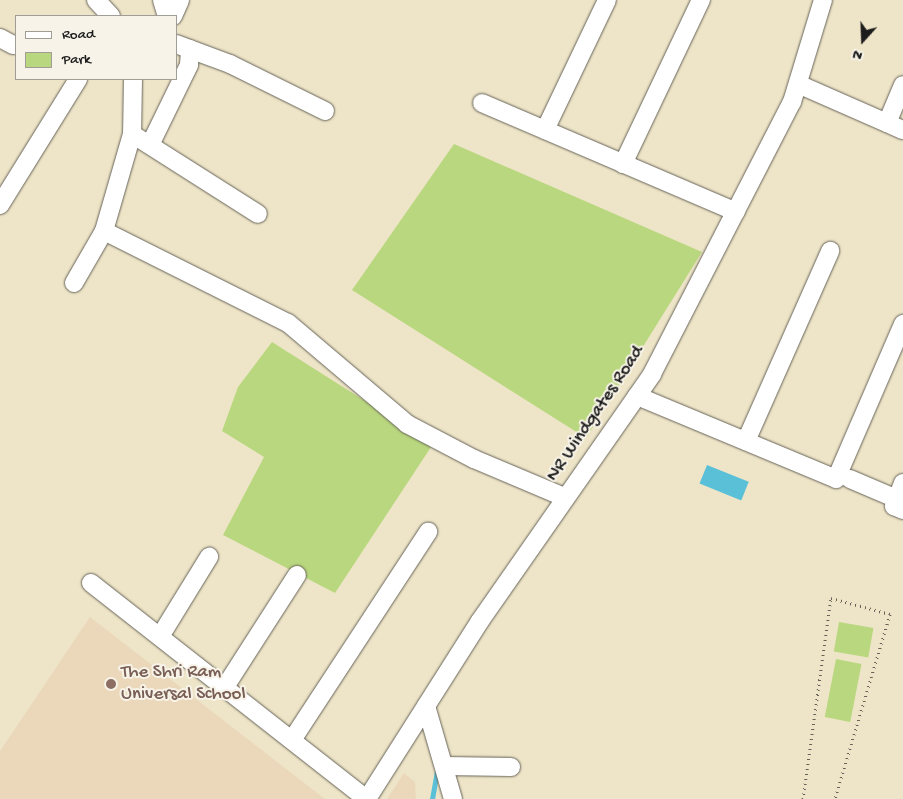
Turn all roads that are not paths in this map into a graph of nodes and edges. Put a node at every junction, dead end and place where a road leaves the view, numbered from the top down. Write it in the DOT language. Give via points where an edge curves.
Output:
graph roads {
  1 [pos="96,0"];
  2 [pos="162,0"];
  3 [pos="180,0"];
  4 [pos="607,0"];
  5 [pos="701,0"];
  6 [pos="823,0"];
  7 [pos="110,15"];
  8 [pos="167,15"];
  9 [pos="173,15"];
  10 [pos="183,46"];
  11 [pos="77,80"];
  12 [pos="133,80"];
  13 [pos="798,84"];
  14 [pos="903,85"];
  15 [pos="482,104"];
  16 [pos="325,111"];
  17 [pos="895,126"];
  18 [pos="545,130"];
  19 [pos="132,134"];
  20 [pos="150,145"];
  21 [pos="623,164"];
  22 [pos="0,205"];
  23 [pos="736,212"];
  24 [pos="258,214"];
  25 [pos="104,231"];
  26 [pos="830,251"];
  27 [pos="74,283"];
  28 [pos="903,324"];
  29 [pos="637,396"];
  30 [pos="746,441"];
  31 [pos="850,480"];
  32 [pos="564,497"];
  33 [pos="901,497"];
  34 [pos="428,532"];
  35 [pos="209,557"];
  36 [pos="297,575"];
  37 [pos="91,583"];
  38 [pos="161,635"];
  39 [pos="225,686"];
  40 [pos="426,706"];
  41 [pos="292,740"];
  42 [pos="445,766"];
  43 [pos="510,767"];
  44 [pos="367,799"];
  45 [pos="453,799"];
  1 -- 7 [label="street"];
  2 -- 8 [label="street"];
  3 -- 9 [label="street"];
  4 -- 18 [label="street"];
  5 -- 21 [label="street"];
  6 -- 13 [label="street, NR Windgates Road"];
  10 -- 16 [label="street"];
  10 -- 20 [label="street" via="189,65"];
  11 -- 22 [label="street"];
  12 -- 19 [label="street"];
  13 -- 17 [label="street"];
  13 -- 23 [label="street, NR Windgates Road"];
  14 -- 17 [label="street"];
  15 -- 18 [label="street"];
  18 -- 21 [label="street"];
  19 -- 20 [label="street"];
  19 -- 25 [label="street"];
  20 -- 24 [label="street"];
  21 -- 23 [label="street"];
  23 -- 29 [label="street, NR Windgates Road" via="652,374"];
  25 -- 27 [label="street"];
  25 -- 32 [label="street" via="288,323 407,424 474,459"];
  26 -- 30 [label="street"];
  28 -- 30 [label="street" via="836,479"];
  29 -- 30 [label="street"];
  29 -- 32 [label="street, NR Windgates Road"];
  31 -- 33 [label="street"];
  32 -- 40 [label="street, NR Windgates Road"];
  34 -- 41 [label="street"];
  35 -- 38 [label="street"];
  36 -- 39 [label="street"];
  37 -- 38 [label="street"];
  38 -- 39 [label="street"];
  39 -- 41 [label="street"];
  40 -- 42 [label="street"];
  40 -- 44 [label="street, NR Windgates Road"];
  41 -- 44 [label="street"];
  42 -- 43 [label="street"];
  42 -- 45 [label="street"];
}
